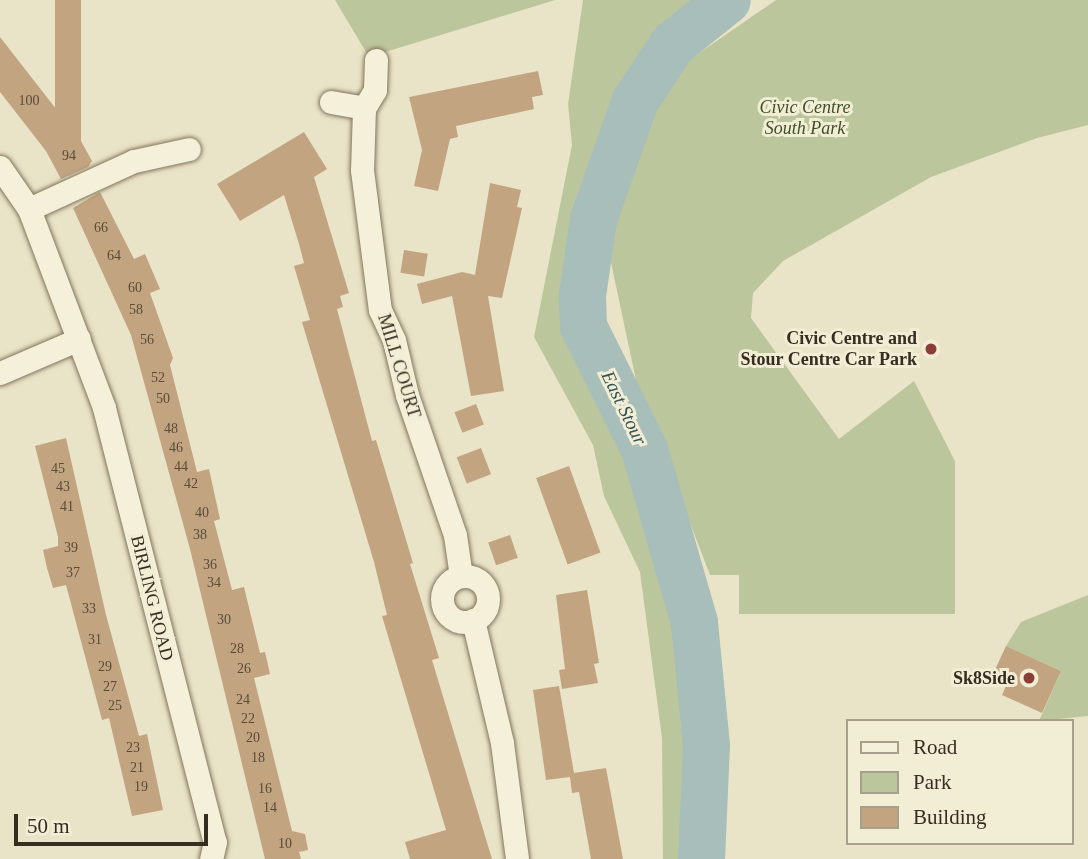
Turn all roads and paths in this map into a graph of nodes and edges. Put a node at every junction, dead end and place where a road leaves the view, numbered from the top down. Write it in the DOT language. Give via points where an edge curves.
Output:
graph roads {
  1 [pos="376,60"];
  2 [pos="331,102"];
  3 [pos="364,108"];
  4 [pos="189,149"];
  5 [pos="0,167"];
  6 [pos="29,209"];
  7 [pos="79,339"];
  8 [pos="0,373"];
  9 [pos="461,576"];
  10 [pos="473,620"];
  11 [pos="211,859"];
  12 [pos="517,859"];
  1 -- 3 [label="street, MILL COURT" via="375,90"];
  2 -- 3 [label="street"];
  3 -- 9 [label="street, MILL COURT" via="362,170 380,310 394,340 407,394 455,536"];
  4 -- 6 [label="street" via="134,161"];
  5 -- 6 [label="street, BIRLING ROAD"];
  6 -- 7 [label="street, BIRLING ROAD"];
  7 -- 8 [label="street"];
  7 -- 11 [label="street, BIRLING ROAD" via="104,408 215,842"];
  9 -- 10 [label="street" via="476,578 486,590 487,605"];
  9 -- 10 [label="street" via="444,590 443,605 458,621"];
  10 -- 12 [label="street" via="502,743"];
}
